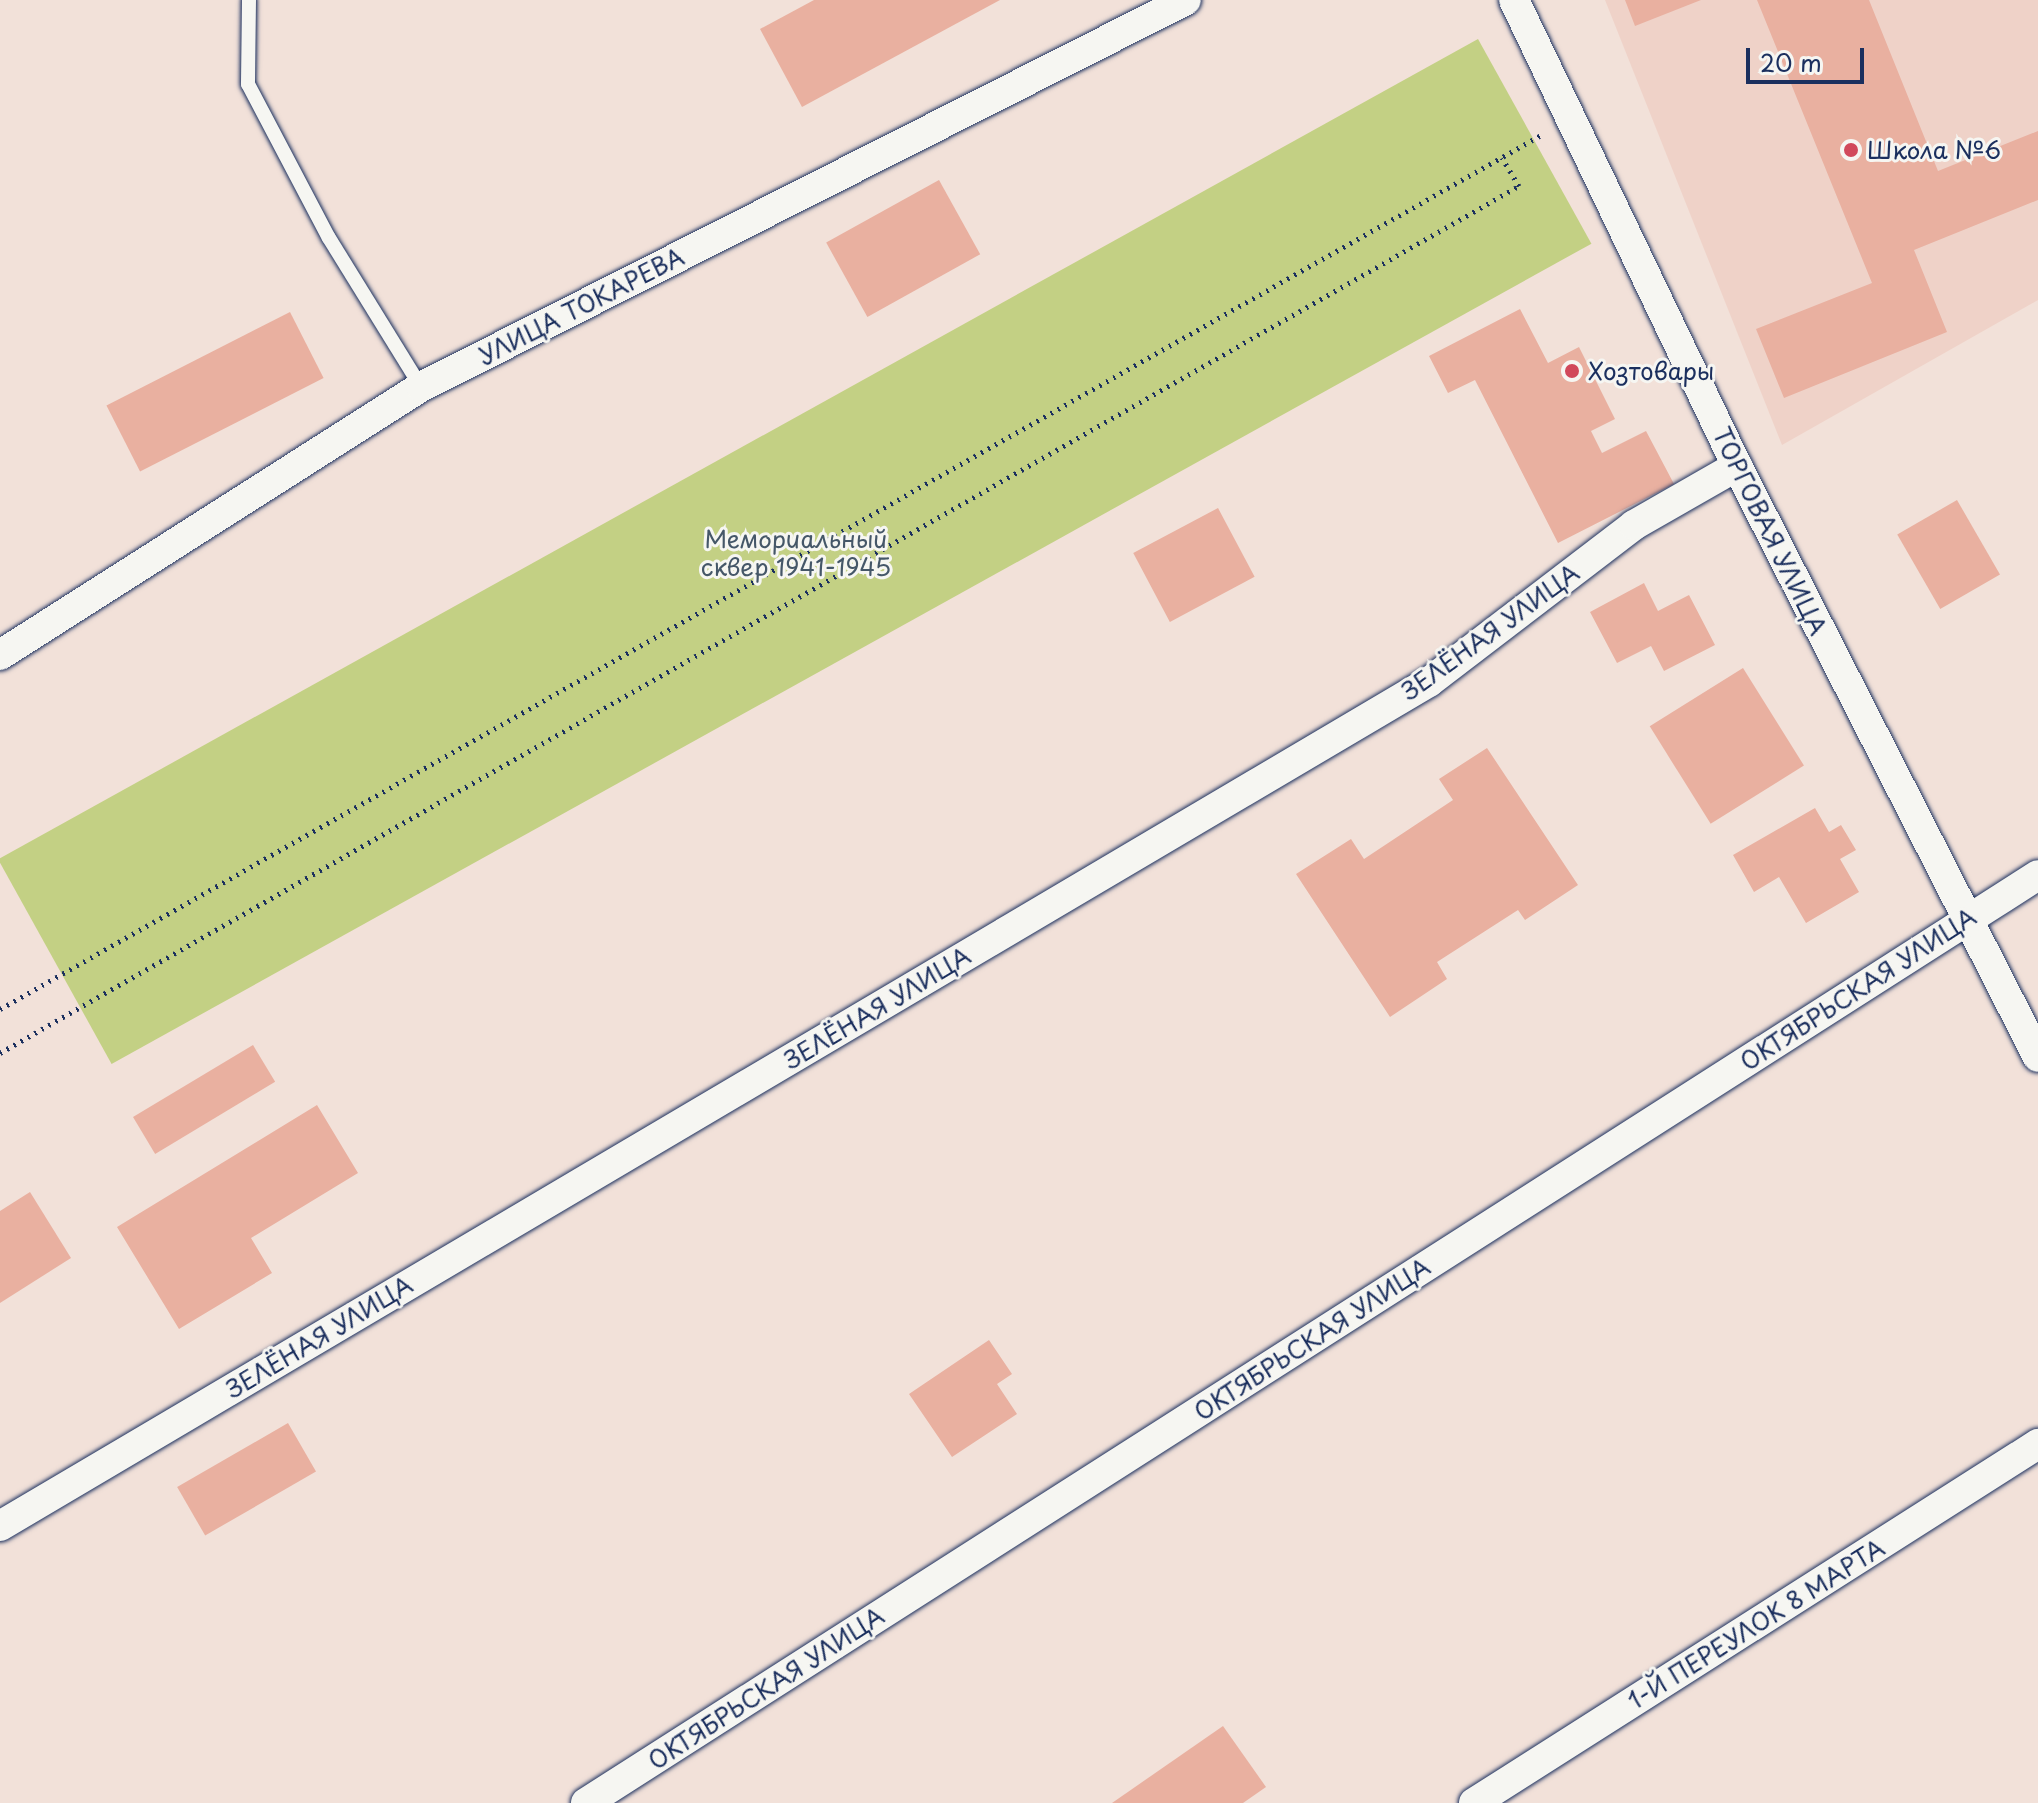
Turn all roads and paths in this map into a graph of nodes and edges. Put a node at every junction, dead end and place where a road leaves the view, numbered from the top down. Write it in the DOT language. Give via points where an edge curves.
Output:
graph roads {
  1 [pos="249,0"];
  2 [pos="1186,0"];
  3 [pos="1514,0"];
  4 [pos="1571,117"];
  5 [pos="1502,158"];
  6 [pos="421,387"];
  7 [pos="1737,466"];
  8 [pos="0,655"];
  9 [pos="2038,875"];
  10 [pos="1964,922"];
  11 [pos="0,1009"];
  12 [pos="0,1053"];
  13 [pos="2038,1057"];
  14 [pos="2038,1444"];
  15 [pos="0,1526"];
  16 [pos="586,1803"];
  17 [pos="1474,1803"];
  1 -- 6 [label="lane" via="248,84 329,238"];
  2 -- 6 [label="street, УЛИЦА ТОКАРЕВА"];
  3 -- 4 [label="street, ТОРГОВАЯ УЛИЦА"];
  4 -- 5 [label="path"];
  4 -- 7 [label="street, ТОРГОВАЯ УЛИЦА"];
  5 -- 11 [label="path"];
  5 -- 12 [label="path" via="1519,186"];
  6 -- 8 [label="street, УЛИЦА ТОКАРЕВА"];
  7 -- 10 [label="street, ТОРГОВАЯ УЛИЦА"];
  7 -- 15 [label="street, ЗЕЛЁНАЯ УЛИЦА" via="1634,525 1429,682"];
  9 -- 10 [label="street, ОКТЯБРЬСКАЯ УЛИЦА"];
  10 -- 13 [label="street, ТОРГОВАЯ УЛИЦА"];
  10 -- 16 [label="street, ОКТЯБРЬСКАЯ УЛИЦА"];
  14 -- 17 [label="street, 1-Й ПЕРЕУЛОК 8 МАРТА"];
}
